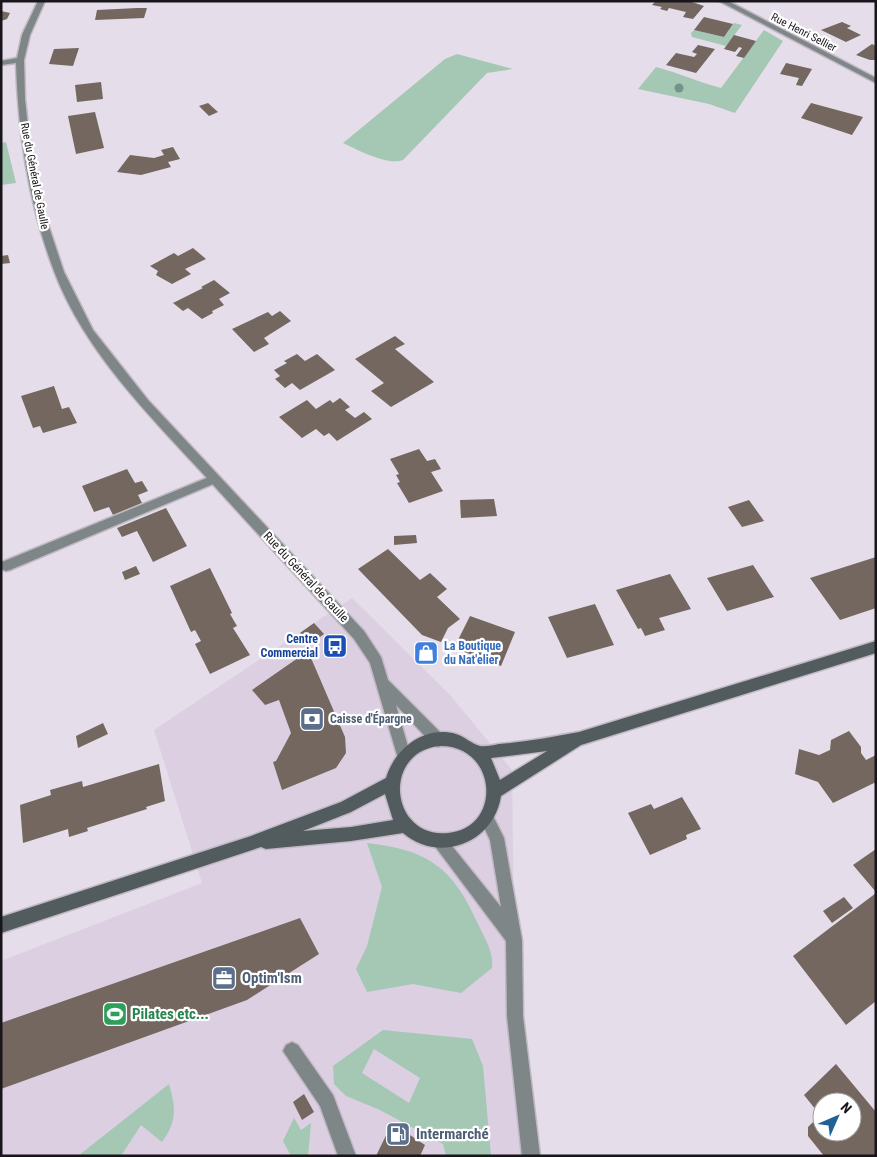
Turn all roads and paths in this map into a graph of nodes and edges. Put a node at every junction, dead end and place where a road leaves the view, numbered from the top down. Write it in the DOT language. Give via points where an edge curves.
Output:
graph roads {
  1 [pos="42,1"];
  2 [pos="722,1"];
  3 [pos="20,60"];
  4 [pos="1,63"];
  5 [pos="876,81"];
  6 [pos="214,479"];
  7 [pos="6,566"];
  8 [pos="876,646"];
  9 [pos="384,684"];
  10 [pos="579,739"];
  11 [pos="438,740"];
  12 [pos="478,753"];
  13 [pos="404,756"];
  14 [pos="391,783"];
  15 [pos="496,792"];
  16 [pos="487,819"];
  17 [pos="405,825"];
  18 [pos="438,841"];
  19 [pos="251,844"];
  20 [pos="1,925"];
  21 [pos="514,940"];
  22 [pos="292,1051"];
  23 [pos="347,1156"];
  24 [pos="531,1156"];
  1 -- 3 [label="street, Rue du Général de Gaulle" via="26,35"];
  2 -- 5 [label="street, Rue Henri Sellier"];
  3 -- 4 [label="street"];
  3 -- 6 [label="street, Rue du Général de Gaulle" via="25,136 40,215 59,272 89,331 144,403"];
  6 -- 7 [label="street"];
  6 -- 9 [label="street, Rue du Général de Gaulle" via="359,635 376,661"];
  8 -- 10 [label="main road"];
  9 -- 11 [label="street, Rue du Général de Gaulle"];
  9 -- 13 [label="street, Rue du Général de Gaulle"];
  10 -- 12 [label="main road"];
  10 -- 15 [label="main road"];
  11 -- 12 [label="main road" via="461,743"];
  11 -- 13 [label="main road" via="419,745"];
  12 -- 15 [label="main road" via="491,770"];
  13 -- 14 [label="main road"];
  14 -- 17 [label="main road" via="393,805"];
  14 -- 19 [label="main road" via="346,807"];
  15 -- 16 [label="main road"];
  16 -- 18 [label="main road" via="465,836"];
  16 -- 21 [label="street" via="497,838"];
  17 -- 18 [label="main road" via="421,837"];
  17 -- 19 [label="main road"];
  18 -- 21 [label="street"];
  19 -- 20 [label="main road"];
  21 -- 24 [label="street" via="515,1016"];
  22 -- 23 [label="street" via="327,1101"];
}
